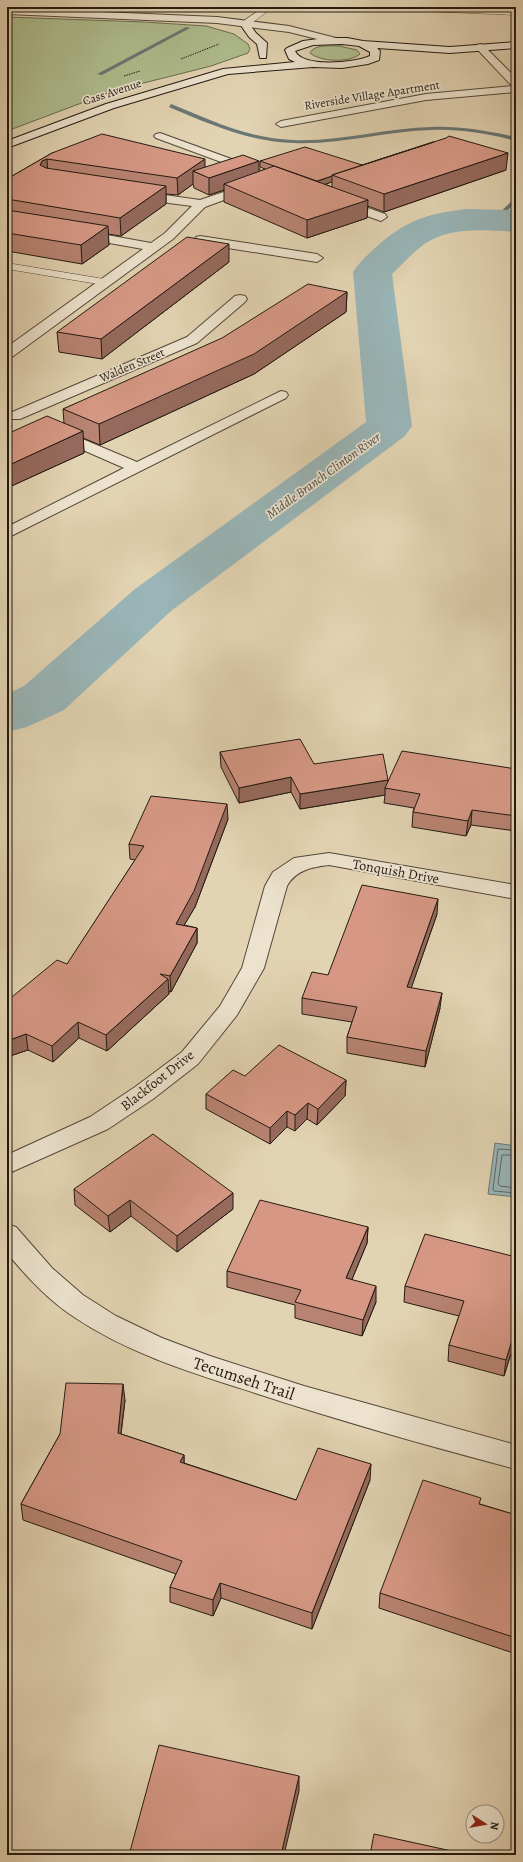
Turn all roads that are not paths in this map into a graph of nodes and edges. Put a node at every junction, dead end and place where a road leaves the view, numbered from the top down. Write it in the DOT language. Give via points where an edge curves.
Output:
graph roads {
  1 [pos="269,7"];
  2 [pos="376,7"];
  3 [pos="52,10"];
  4 [pos="7,11"];
  5 [pos="516,13"];
  6 [pos="245,24"];
  7 [pos="262,26"];
  8 [pos="337,41"];
  9 [pos="363,44"];
  10 [pos="516,45"];
  11 [pos="285,47"];
  12 [pos="480,47"];
  13 [pos="450,50"];
  14 [pos="263,56"];
  15 [pos="404,58"];
  16 [pos="384,60"];
  17 [pos="371,61"];
  18 [pos="313,64"];
  19 [pos="227,71"];
  20 [pos="516,84"];
  21 [pos="516,89"];
  22 [pos="281,124"];
  23 [pos="160,136"];
  24 [pos="7,145"];
  25 [pos="125,193"];
  26 [pos="330,198"];
  27 [pos="201,204"];
  28 [pos="382,217"];
  29 [pos="68,233"];
  30 [pos="169,236"];
  31 [pos="153,247"];
  32 [pos="317,258"];
  33 [pos="7,266"];
  34 [pos="104,282"];
  35 [pos="240,299"];
  36 [pos="7,354"];
  37 [pos="281,395"];
  38 [pos="11,415"];
  39 [pos="136,467"];
  40 [pos="7,533"];
  41 [pos="281,877"];
  42 [pos="516,892"];
  43 [pos="7,1165"];
  44 [pos="7,1234"];
  45 [pos="516,1458"];
  1 -- 6 [label="lane"];
  2 -- 5 [label="lane"];
  3 -- 4 [label="street"];
  3 -- 6 [label="street"];
  6 -- 7 [label="street"];
  6 -- 14 [label="street" via="252,35 262,43"];
  7 -- 8 [label="street" via="289,29"];
  7 -- 11 [label="street"];
  8 -- 9 [label="street"];
  8 -- 11 [label="street, Cass Avenue"];
  9 -- 13 [label="street"];
  9 -- 17 [label="street" via="375,51 375,58"];
  10 -- 12 [label="street"];
  11 -- 14 [label="street, Cass Avenue"];
  11 -- 18 [label="street" via="291,56"];
  12 -- 13 [label="street"];
  12 -- 20 [label="street"];
  13 -- 15 [label="street"];
  14 -- 19 [label="street, Cass Avenue" via="241,62"];
  16 -- 17 [label="street"];
  17 -- 18 [label="street" via="345,65"];
  18 -- 19 [label="street, Cass Avenue"];
  19 -- 24 [label="street, Cass Avenue" via="110,106"];
  21 -- 22 [label="street, Riverside Village Apartment" via="389,103"];
  23 -- 27 [label="street" via="267,178"];
  25 -- 27 [label="street"];
  26 -- 28 [label="street"];
  27 -- 30 [label="street"];
  29 -- 31 [label="street"];
  30 -- 31 [label="street"];
  30 -- 32 [label="street"];
  31 -- 34 [label="street"];
  33 -- 34 [label="lane"];
  34 -- 36 [label="street"];
  35 -- 38 [label="street, Walden Street" via="192,340"];
  37 -- 39 [label="street"];
  38 -- 39 [label="street, Walden Street"];
  39 -- 40 [label="street"];
  41 -- 42 [label="street, Tonquish Drive" via="301,862 329,859"];
  41 -- 43 [label="street, Blackfoot Drive" via="276,886 253,968 229,1010 190,1058 99,1123"];
  44 -- 45 [label="street, Tecumseh Trail" via="44,1278 84,1310 130,1336 183,1358 244,1378 417,1431"];
}
